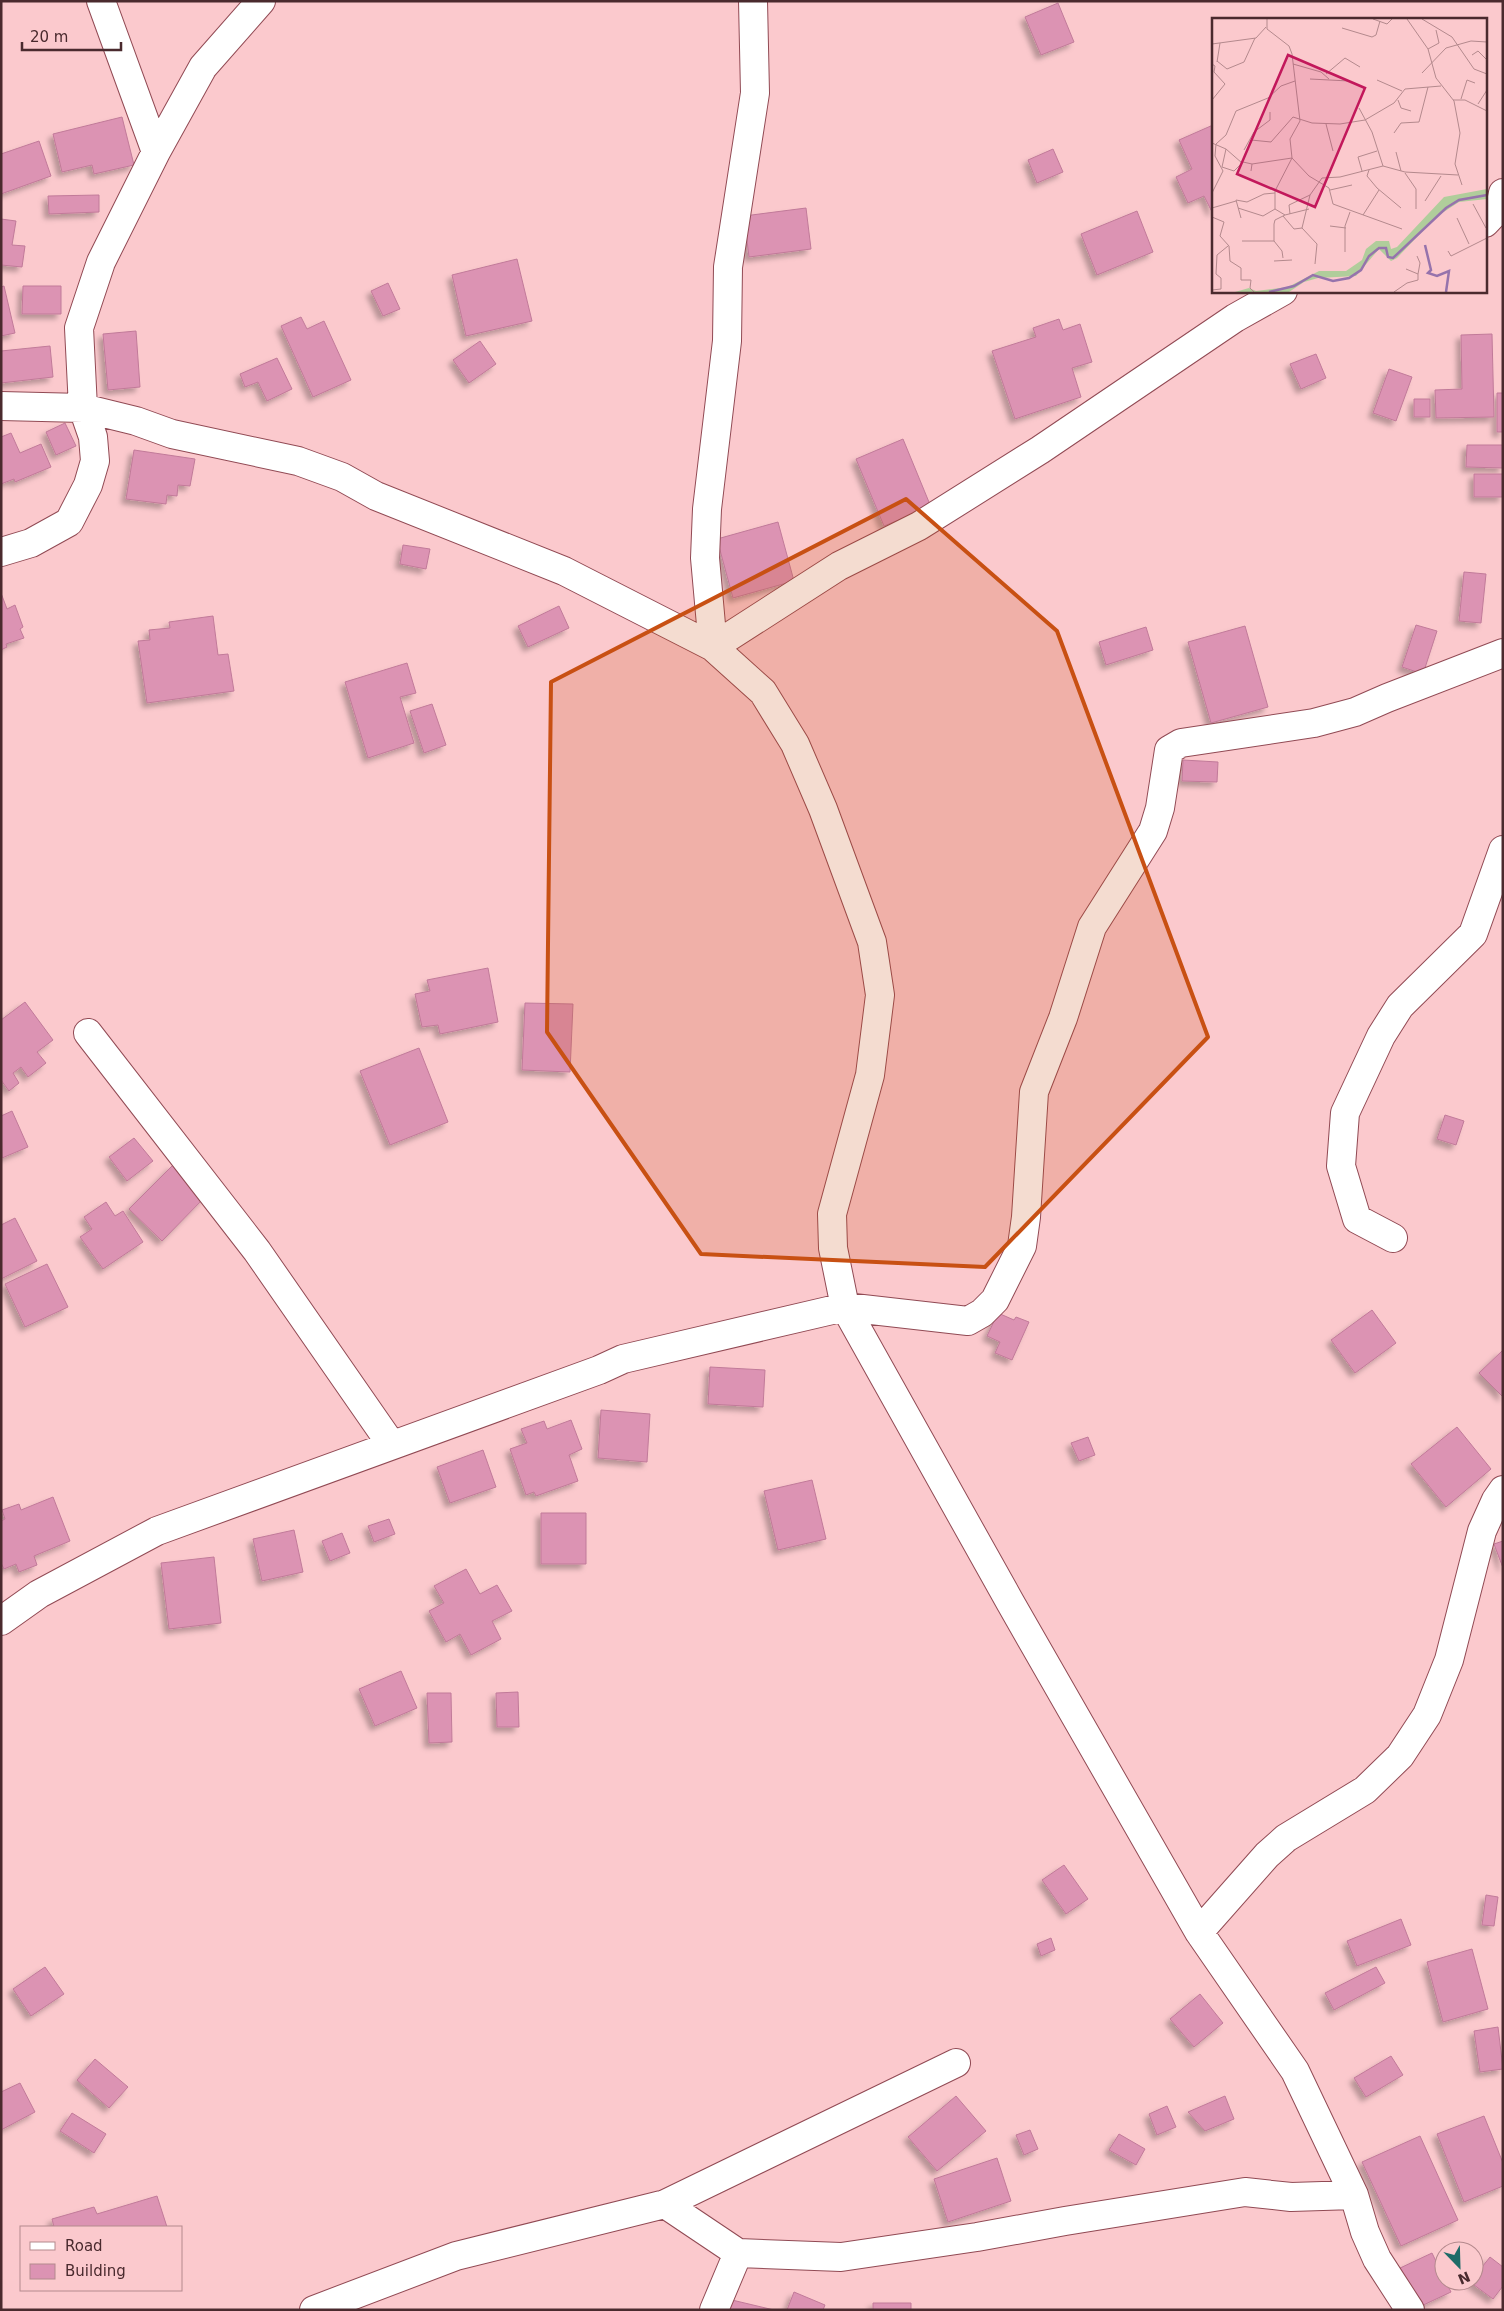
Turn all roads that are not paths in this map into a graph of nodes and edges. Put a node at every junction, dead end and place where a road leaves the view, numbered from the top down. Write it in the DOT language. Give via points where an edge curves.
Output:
graph roads {
  1 [pos="101,1"];
  2 [pos="261,1"];
  3 [pos="753,1"];
  4 [pos="156,152"];
  5 [pos="1282,292"];
  6 [pos="1,406"];
  7 [pos="83,408"];
  8 [pos="1,552"];
  9 [pos="713,647"];
  10 [pos="1503,653"];
  11 [pos="1503,850"];
  12 [pos="88,1033"];
  13 [pos="1392,1238"];
  14 [pos="845,1307"];
  15 [pos="391,1444"];
  16 [pos="1503,1490"];
  17 [pos="1,1621"];
  18 [pos="1199,1932"];
  19 [pos="956,2063"];
  20 [pos="1354,2195"];
  21 [pos="665,2204"];
  22 [pos="738,2253"];
  23 [pos="314,2310"];
  24 [pos="714,2310"];
  25 [pos="1410,2310"];
  1 -- 4 [label="street"];
  2 -- 4 [label="street" via="203,67"];
  3 -- 9 [label="street" via="755,93 728,267 727,341 705,558"];
  4 -- 7 [label="street" via="102,262 79,328"];
  5 -- 9 [label="street" via="1235,318 1040,450 919,526 839,566"];
  6 -- 7 [label="street"];
  7 -- 8 [label="street" via="93,437 95,460 88,485 69,522 31,542"];
  7 -- 9 [label="street" via="172,434 298,461 342,477 376,496 564,572"];
  9 -- 14 [label="street" via="763,692 794,744 823,809 872,942 880,995 870,1075 832,1214 833,1248"];
  10 -- 14 [label="street" via="1355,712 1297,726 1181,743 1169,750 1153,831 1092,926 1063,1018 1034,1092 1022,1246 995,1300 968,1321"];
  11 -- 13 [label="street" via="1473,934 1400,1006 1381,1036 1345,1113 1341,1166 1357,1219"];
  12 -- 15 [label="street" via="257,1251"];
  14 -- 15 [label="street" via="623,1359"];
  14 -- 18 [label="street"];
  15 -- 17 [label="street" via="156,1531 39,1594"];
  16 -- 18 [label="street" via="1482,1531 1449,1660 1428,1714 1400,1756 1364,1790 1286,1838"];
  18 -- 20 [label="street" via="1295,2072"];
  19 -- 21 [label="street"];
  20 -- 22 [label="street" via="1291,2196 1245,2192 841,2257"];
  20 -- 25 [label="street" via="1377,2259"];
  21 -- 22 [label="street"];
  21 -- 23 [label="street" via="456,2256"];
  22 -- 24 [label="street"];
}
